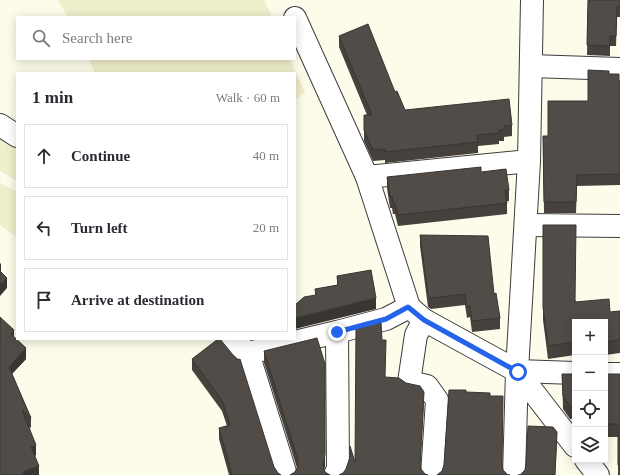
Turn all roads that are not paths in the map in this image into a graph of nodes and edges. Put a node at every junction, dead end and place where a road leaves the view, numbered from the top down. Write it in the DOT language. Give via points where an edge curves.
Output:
graph roads {
  1 [pos="287,0"];
  2 [pos="532,0"];
  3 [pos="295,16"];
  4 [pos="296,19"];
  5 [pos="531,66"];
  6 [pos="620,70"];
  7 [pos="0,125"];
  8 [pos="16,135"];
  9 [pos="529,161"];
  10 [pos="367,177"];
  11 [pos="526,225"];
  12 [pos="620,226"];
  13 [pos="416,313"];
  14 [pos="337,332"];
  15 [pos="296,338"];
  16 [pos="282,340"];
  17 [pos="240,346"];
  18 [pos="518,372"];
  19 [pos="572,373"];
  20 [pos="608,374"];
  21 [pos="620,374"];
  22 [pos="572,442"];
  23 [pos="588,463"];
  24 [pos="597,463"];
  25 [pos="286,475"];
  26 [pos="335,475"];
  27 [pos="432,475"];
  28 [pos="514,475"];
  29 [pos="598,475"];
  1 -- 3 [label="street"];
  2 -- 5 [label="street"];
  4 -- 10 [label="street"];
  5 -- 6 [label="street"];
  5 -- 9 [label="street"];
  7 -- 8 [label="street"];
  9 -- 10 [label="street"];
  9 -- 11 [label="street"];
  10 -- 13 [label="street"];
  11 -- 12 [label="street"];
  11 -- 18 [label="street"];
  13 -- 14 [label="street"];
  13 -- 18 [label="street"];
  13 -- 27 [label="street" via="416,335 409,382 427,386 437,400"];
  14 -- 15 [label="street"];
  14 -- 26 [label="street" via="338,468"];
  16 -- 17 [label="street"];
  17 -- 25 [label="street"];
  18 -- 19 [label="street"];
  18 -- 22 [label="street"];
  18 -- 28 [label="street"];
  20 -- 21 [label="street"];
  23 -- 29 [label="street"];
  24 -- 29 [label="street"];
}
